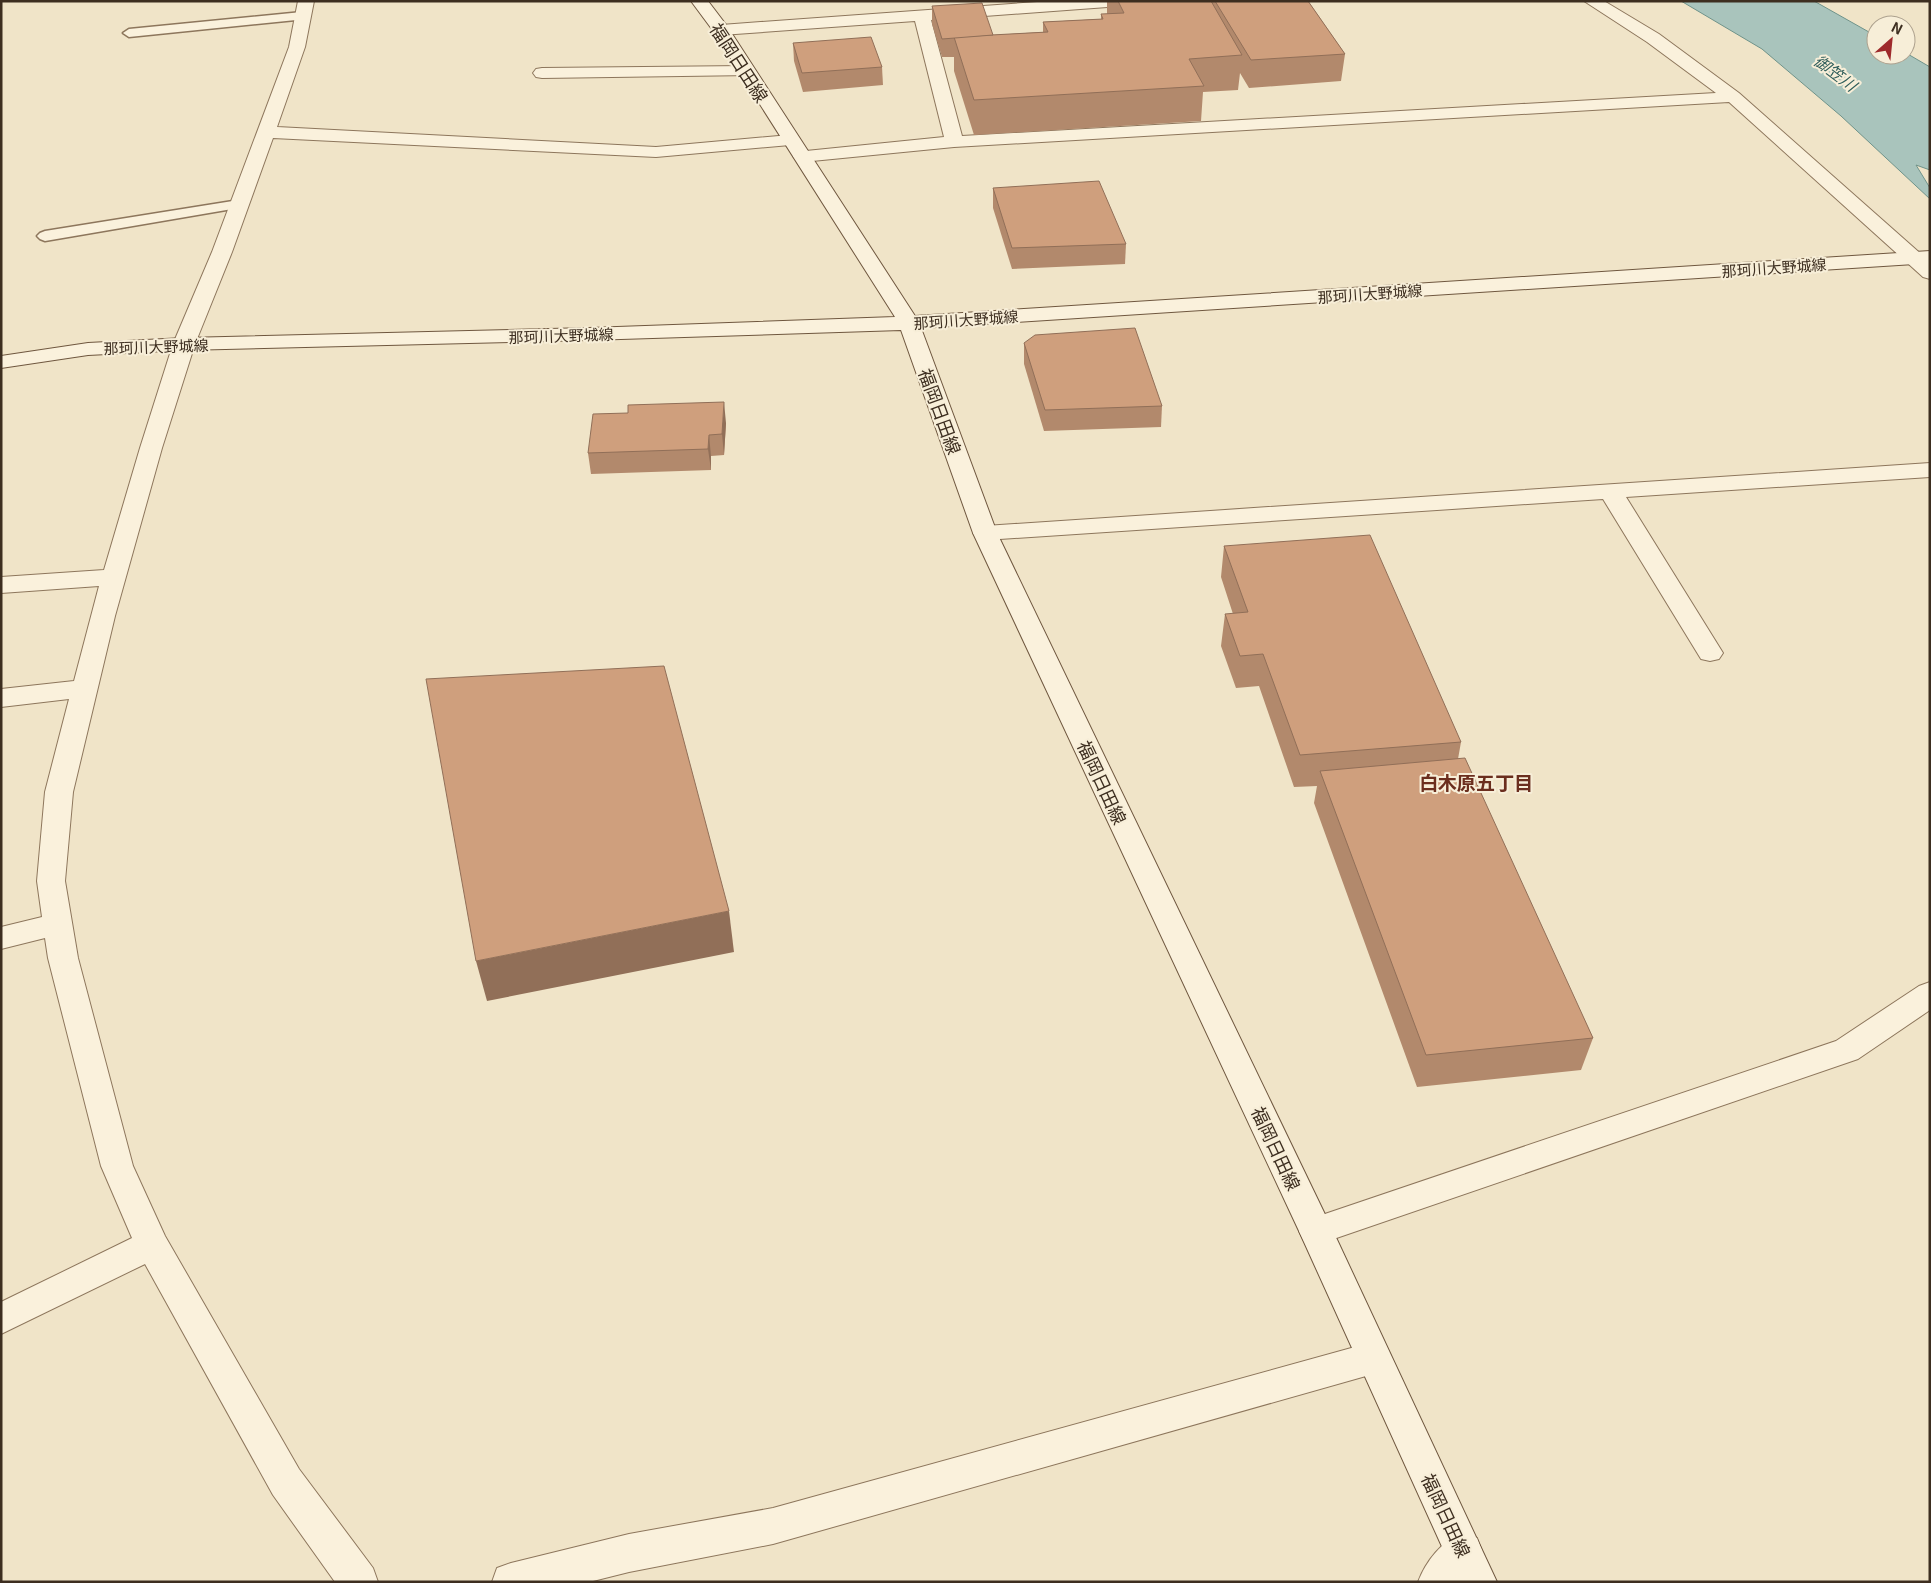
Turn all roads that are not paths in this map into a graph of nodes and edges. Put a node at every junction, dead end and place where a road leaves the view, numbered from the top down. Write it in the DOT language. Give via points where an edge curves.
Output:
graph roads {
  1 [pos="699,1"];
  2 [pos="1122,1"];
  3 [pos="1592,1"];
  4 [pos="1093,2"];
  5 [pos="304,8"];
  6 [pos="922,17"];
  7 [pos="720,30"];
  8 [pos="129,33"];
  9 [pos="746,71"];
  10 [pos="542,73"];
  11 [pos="1733,97"];
  12 [pos="265,132"];
  13 [pos="954,142"];
  14 [pos="796,148"];
  15 [pos="239,204"];
  16 [pos="45,236"];
  17 [pos="1921,258"];
  18 [pos="1930,273"];
  19 [pos="908,323"];
  20 [pos="184,344"];
  21 [pos="1,362"];
  22 [pos="1930,470"];
  23 [pos="1611,492"];
  24 [pos="985,533"];
  25 [pos="114,576"];
  26 [pos="1,585"];
  27 [pos="1710,652"];
  28 [pos="86,688"];
  29 [pos="1,698"];
  30 [pos="58,924"];
  31 [pos="1,938"];
  32 [pos="1930,994"];
  33 [pos="1316,1231"];
  34 [pos="152,1244"];
  35 [pos="1,1318"];
  36 [pos="1373,1358"];
  37 [pos="1471,1566"];
  38 [pos="359,1582"];
  39 [pos="511,1582"];
  40 [pos="1437,1582"];
  1 -- 7 [label="street, 福岡日田線"];
  2 -- 4 [label="street"];
  3 -- 11 [label="street" via="1653,38"];
  4 -- 6 [label="street"];
  5 -- 8 [label="lane"];
  5 -- 12 [label="street" via="297,47"];
  6 -- 7 [label="street"];
  6 -- 13 [label="street"];
  7 -- 9 [label="street, 福岡日田線"];
  9 -- 10 [label="street"];
  9 -- 14 [label="street, 福岡日田線"];
  11 -- 13 [label="street"];
  11 -- 17 [label="street"];
  12 -- 14 [label="street" via="656,152"];
  12 -- 15 [label="street"];
  13 -- 14 [label="street"];
  14 -- 19 [label="street, 福岡日田線"];
  15 -- 16 [label="lane"];
  15 -- 20 [label="street"];
  17 -- 18 [label="street"];
  17 -- 19 [label="street, 那珂川大野城線"];
  19 -- 20 [label="street, 那珂川大野城線"];
  19 -- 24 [label="street, 福岡日田線"];
  20 -- 21 [label="street, 那珂川大野城線" via="88,349"];
  20 -- 25 [label="street"];
  22 -- 23 [label="street"];
  23 -- 24 [label="street"];
  23 -- 27 [label="street"];
  24 -- 33 [label="street, 福岡日田線"];
  25 -- 26 [label="street"];
  25 -- 28 [label="street"];
  28 -- 29 [label="street"];
  28 -- 30 [label="street" via="59,792 51,881"];
  30 -- 31 [label="street"];
  30 -- 34 [label="street" via="63,958 117,1166"];
  32 -- 33 [label="street" via="1847,1050"];
  33 -- 36 [label="street, 福岡日田線"];
  34 -- 35 [label="street"];
  34 -- 38 [label="street" via="286,1482"];
  36 -- 37 [label="street, 福岡日田線"];
  36 -- 39 [label="street" via="773,1526 629,1553"];
  37 -- 40 [label="street"];
}
